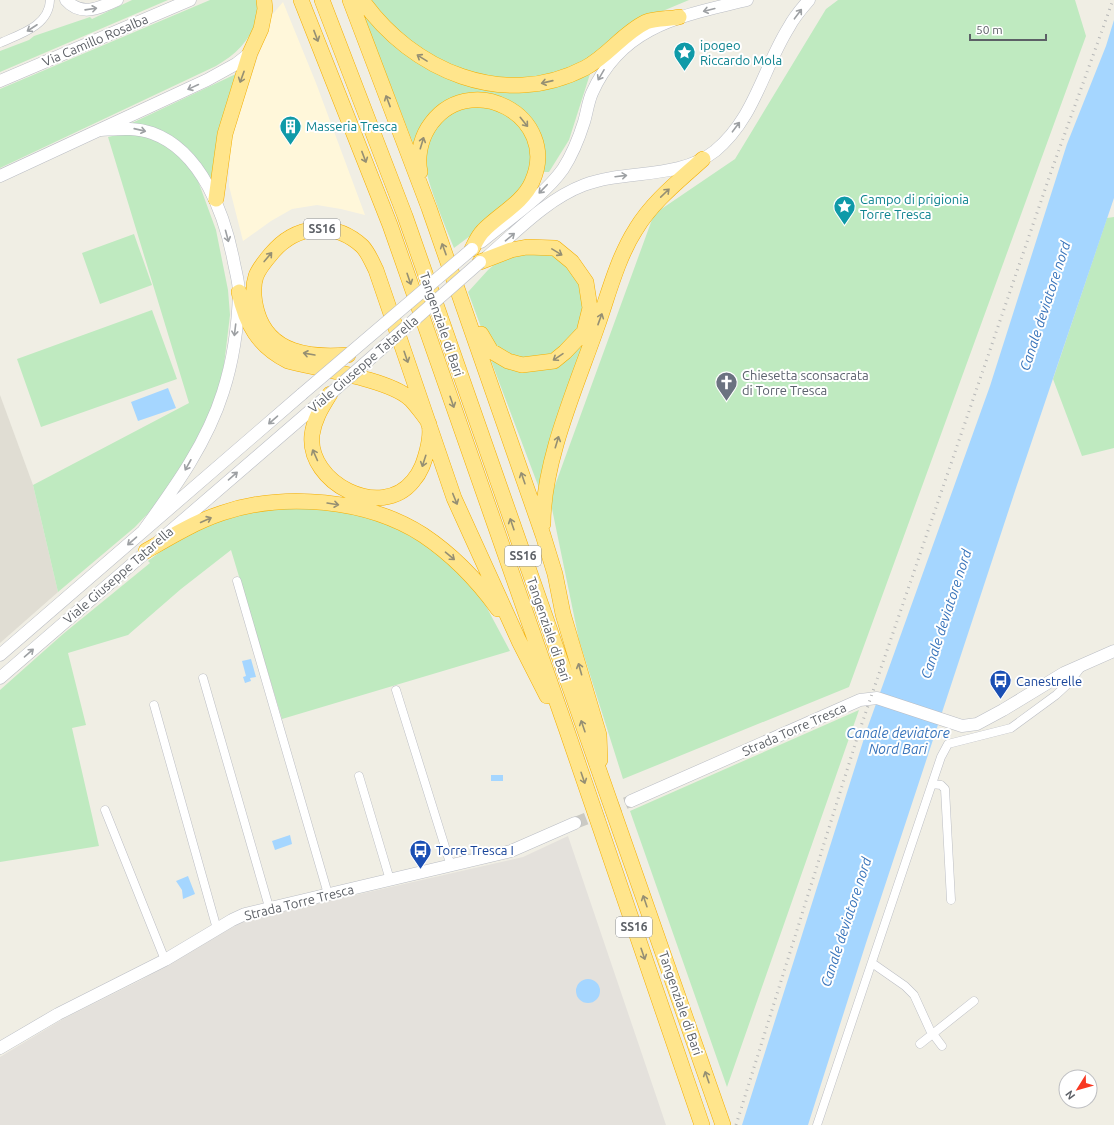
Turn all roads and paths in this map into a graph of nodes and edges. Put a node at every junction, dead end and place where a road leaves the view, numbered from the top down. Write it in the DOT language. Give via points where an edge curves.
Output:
graph roads {
  1 [pos="50,0"];
  2 [pos="66,0"];
  3 [pos="117,0"];
  4 [pos="190,0"];
  5 [pos="264,0"];
  6 [pos="302,0"];
  7 [pos="322,0"];
  8 [pos="350,0"];
  9 [pos="362,0"];
  10 [pos="747,0"];
  11 [pos="809,0"];
  12 [pos="679,17"];
  13 [pos="0,43"];
  14 [pos="250,53"];
  15 [pos="0,80"];
  16 [pos="101,130"];
  17 [pos="703,159"];
  18 [pos="0,176"];
  19 [pos="216,199"];
  20 [pos="430,208"];
  21 [pos="472,249"];
  22 [pos="480,262"];
  23 [pos="239,292"];
  24 [pos="462,298"];
  25 [pos="348,355"];
  26 [pos="330,394"];
  27 [pos="429,423"];
  28 [pos="144,530"];
  29 [pos="543,535"];
  30 [pos="146,551"];
  31 [pos="237,581"];
  32 [pos="518,641"];
  33 [pos="1114,651"];
  34 [pos="0,655"];
  35 [pos="1083,664"];
  36 [pos="0,678"];
  37 [pos="203,678"];
  38 [pos="396,690"];
  39 [pos="154,705"];
  40 [pos="566,728"];
  41 [pos="600,775"];
  42 [pos="359,776"];
  43 [pos="932,784"];
  44 [pos="631,801"];
  45 [pos="105,810"];
  46 [pos="575,824"];
  47 [pos="451,866"];
  48 [pos="390,880"];
  49 [pos="328,894"];
  50 [pos="951,900"];
  51 [pos="269,907"];
  52 [pos="217,929"];
  53 [pos="165,960"];
  54 [pos="872,963"];
  55 [pos="974,1001"];
  56 [pos="934,1034"];
  57 [pos="920,1044"];
  58 [pos="942,1046"];
  59 [pos="0,1048"];
  60 [pos="722,1119"];
  61 [pos="702,1125"];
  62 [pos="817,1125"];
  1 -- 13 [label="street, one-way" via="47,15 38,24"];
  2 -- 3 [label="main road, one-way" via="78,9 86,11"];
  4 -- 15 [label="main road, Via Camillo Rosalba"];
  5 -- 14 [label="highway" via="265,9 260,29"];
  6 -- 40 [label="highway, Tangenziale di Bari / SS16, one-way" via="390,225"];
  41 -- 7 [label="highway, Tangenziale di Bari / SS16, one-way" via="405,216"];
  20 -- 8 [label="highway, one-way"];
  12 -- 9 [label="highway, one-way" via="647,22 632,31 602,57 569,75 535,84 500,85 462,78 428,61 397,40"];
  10 -- 12 [label="main road, Viale Giuseppe Tatarella, one-way"];
  17 -- 11 [label="main road, Viale Giuseppe Tatarella, one-way" via="729,137 750,110 788,27"];
  12 -- 21 [label="main road, Viale Giuseppe Tatarella, one-way" via="630,42 607,65 591,94 576,146 562,169 539,194"];
  14 -- 16 [label="main road, one-way" via="207,80"];
  14 -- 19 [label="highway, one-way" via="224,134"];
  16 -- 18 [label="main road"];
  16 -- 19 [label="main road, one-way" via="132,128 152,133 174,144 190,159"];
  22 -- 17 [label="main road, Viale Giuseppe Tatarella, one-way" via="551,203 583,185 619,176 666,171"];
  29 -- 17 [label="highway, one-way" via="543,508 550,466 627,246 664,193"];
  19 -- 23 [label="main road, one-way" via="232,254"];
  20 -- 21 [label="highway, one-way" via="419,166 420,149 432,121 453,105 477,99 502,104 516,113 527,125 535,140 538,156 532,184 482,232"];
  24 -- 20 [label="highway, one-way"];
  21 -- 25 [label="main road, Viale Giuseppe Tatarella, bridge"];
  22 -- 24 [label="highway, one-way" via="511,250 527,247 555,248 572,262 586,282 590,308 584,332 554,360 522,365 508,361 491,351"];
  22 -- 26 [label="main road, Viale Giuseppe Tatarella, bridge"];
  23 -- 27 [label="highway" via="249,324 260,341 274,354 295,363 392,388 409,398"];
  23 -- 28 [label="main road, one-way" via="232,359 210,425 180,481"];
  29 -- 24 [label="highway, one-way"];
  25 -- 27 [label="highway, SS16, one-way" via="322,357 299,352 281,344 267,333 258,317 253,299 256,277 262,264 278,245 296,233 328,229 348,236 363,247 376,270"];
  25 -- 28 [label="main road, Viale Giuseppe Tatarella, one-way, bridge"];
  27 -- 26 [label="highway, one-way" via="429,444 422,467 413,482 400,492 385,497 366,498 332,481 320,466 312,449 316,419"];
  30 -- 26 [label="main road, Viale Giuseppe Tatarella, one-way"];
  27 -- 32 [label="highway, SS16, one-way" via="454,498"];
  28 -- 34 [label="main road, Viale Giuseppe Tatarella, one-way"];
  41 -- 29 [label="highway, one-way" via="599,735"];
  30 -- 32 [label="highway, one-way" via="221,513 255,504 304,501 360,509 388,518 422,535 449,555 483,589"];
  36 -- 30 [label="main road, Viale Giuseppe Tatarella, one-way"];
  31 -- 49 [label="street"];
  32 -- 40 [label="highway, SS16"];
  33 -- 35 [label="main road"];
  35 -- 43 [label="street" via="1056,695 1011,728 948,744"];
  35 -- 44 [label="main road, Strada Torre Tresca" via="1052,679 977,724 962,726 877,698 860,700"];
  37 -- 51 [label="street"];
  38 -- 47 [label="street"];
  39 -- 52 [label="street"];
  40 -- 61 [label="highway, Tangenziale di Bari / SS16, one-way"];
  60 -- 41 [label="highway, Tangenziale di Bari / SS16, one-way"];
  42 -- 48 [label="street"];
  43 -- 50 [label="street" via="941,785 945,789"];
  43 -- 54 [label="street"];
  45 -- 53 [label="street"];
  46 -- 47 [label="main road, Strada Torre Tresca" via="511,851"];
  47 -- 48 [label="main road, Strada Torre Tresca"];
  48 -- 49 [label="main road, Strada Torre Tresca"];
  49 -- 51 [label="main road, Strada Torre Tresca"];
  51 -- 52 [label="main road, Strada Torre Tresca" via="245,914"];
  52 -- 53 [label="main road, Strada Torre Tresca"];
  53 -- 59 [label="main road, Strada Torre Tresca" via="58,1014"];
  54 -- 56 [label="street" via="914,995"];
  54 -- 62 [label="street"];
  55 -- 56 [label="street"];
  56 -- 57 [label="street"];
  56 -- 58 [label="street"];
}
